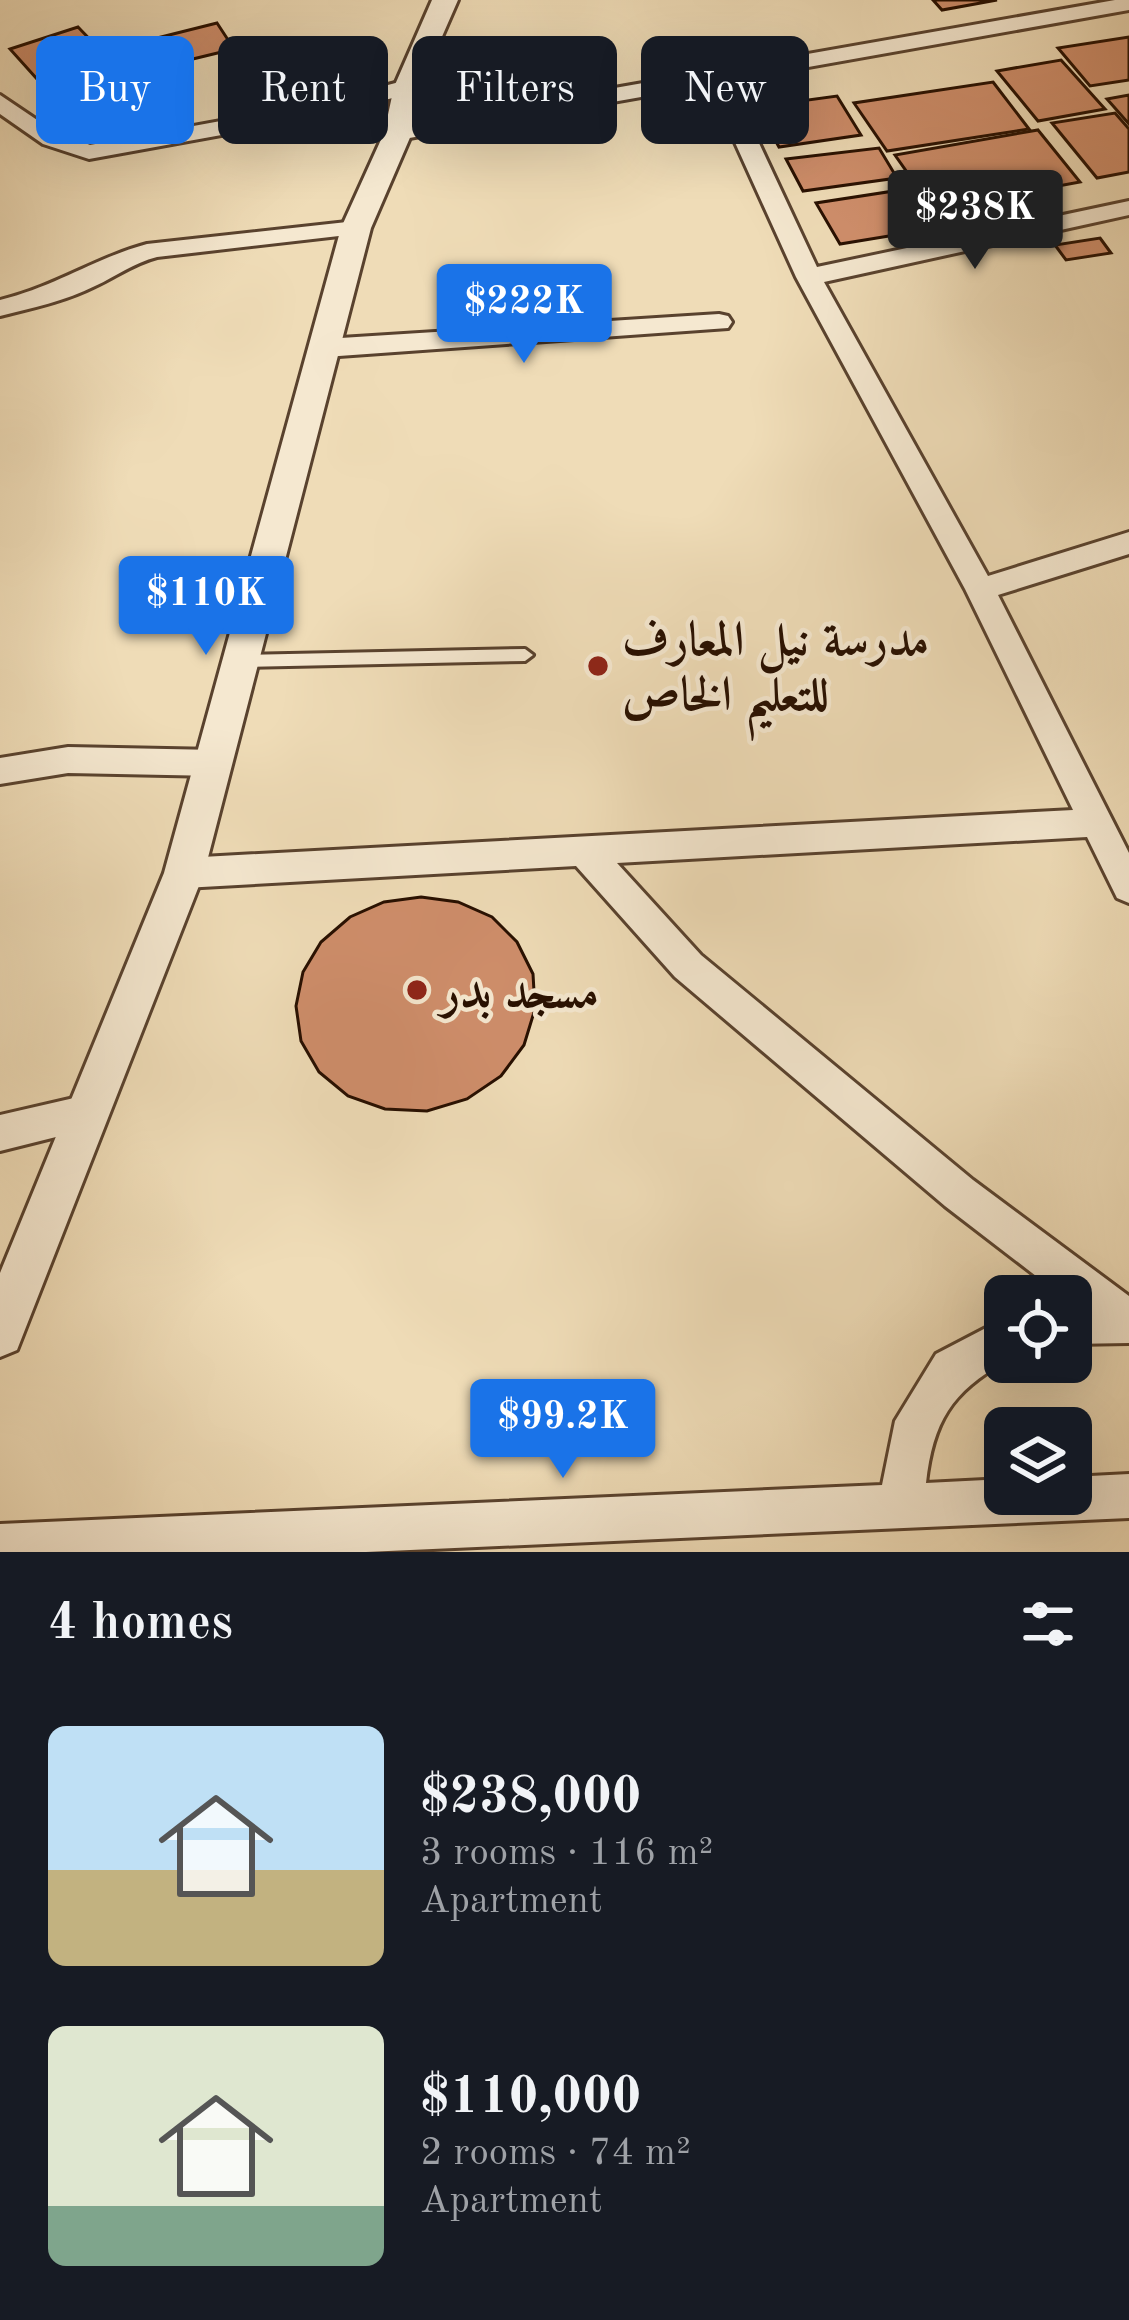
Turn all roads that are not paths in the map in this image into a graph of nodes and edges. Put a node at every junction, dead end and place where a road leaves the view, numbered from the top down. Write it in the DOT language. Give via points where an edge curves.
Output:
graph roads {
  1 [pos="445,0"];
  2 [pos="1129,4"];
  3 [pos="809,60"];
  4 [pos="407,87"];
  5 [pos="641,90"];
  6 [pos="0,102"];
  7 [pos="398,134"];
  8 [pos="747,144"];
  9 [pos="1129,208"];
  10 [pos="356,228"];
  11 [pos="809,277"];
  12 [pos="0,308"];
  13 [pos="719,322"];
  14 [pos="325,348"];
  15 [pos="1129,543"];
  16 [pos="980,589"];
  17 [pos="525,656"];
  18 [pos="243,661"];
  19 [pos="216,763"];
  20 [pos="0,771"];
  21 [pos="1094,823"];
  22 [pos="584,851"];
  23 [pos="184,873"];
  24 [pos="1129,888"];
  25 [pos="87,1113"];
  26 [pos="0,1133"];
  27 [pos="1128,1321"];
  28 [pos="1092,1322"];
  29 [pos="0,1334"];
  30 [pos="984,1351"];
  31 [pos="1129,1496"];
  32 [pos="901,1506"];
  33 [pos="184,1545"];
  34 [pos="0,1546"];
  1 -- 4 [label="street"];
  2 -- 3 [label="street"];
  4 -- 6 [label="street" via="89,152 29,129"];
  4 -- 7 [label="street"];
  5 -- 7 [label="street"];
  7 -- 10 [label="street"];
  8 -- 11 [label="street"];
  9 -- 11 [label="street"];
  10 -- 12 [label="street" via="156,249"];
  10 -- 14 [label="street"];
  11 -- 16 [label="street"];
  13 -- 14 [label="street"];
  14 -- 18 [label="street"];
  15 -- 16 [label="street"];
  16 -- 21 [label="street"];
  17 -- 18 [label="lane"];
  18 -- 19 [label="street"];
  19 -- 20 [label="street" via="68,760"];
  19 -- 23 [label="street"];
  21 -- 22 [label="street"];
  21 -- 24 [label="street"];
  22 -- 23 [label="street"];
  22 -- 27 [label="street" via="688,966 959,1193"];
  23 -- 25 [label="street"];
  25 -- 26 [label="street"];
  25 -- 29 [label="street"];
  27 -- 28 [label="street"];
  30 -- 32 [label="street" via="951,1369 910,1436"];
  31 -- 32 [label="street"];
  32 -- 33 [label="street"];
  33 -- 34 [label="street"];
}
